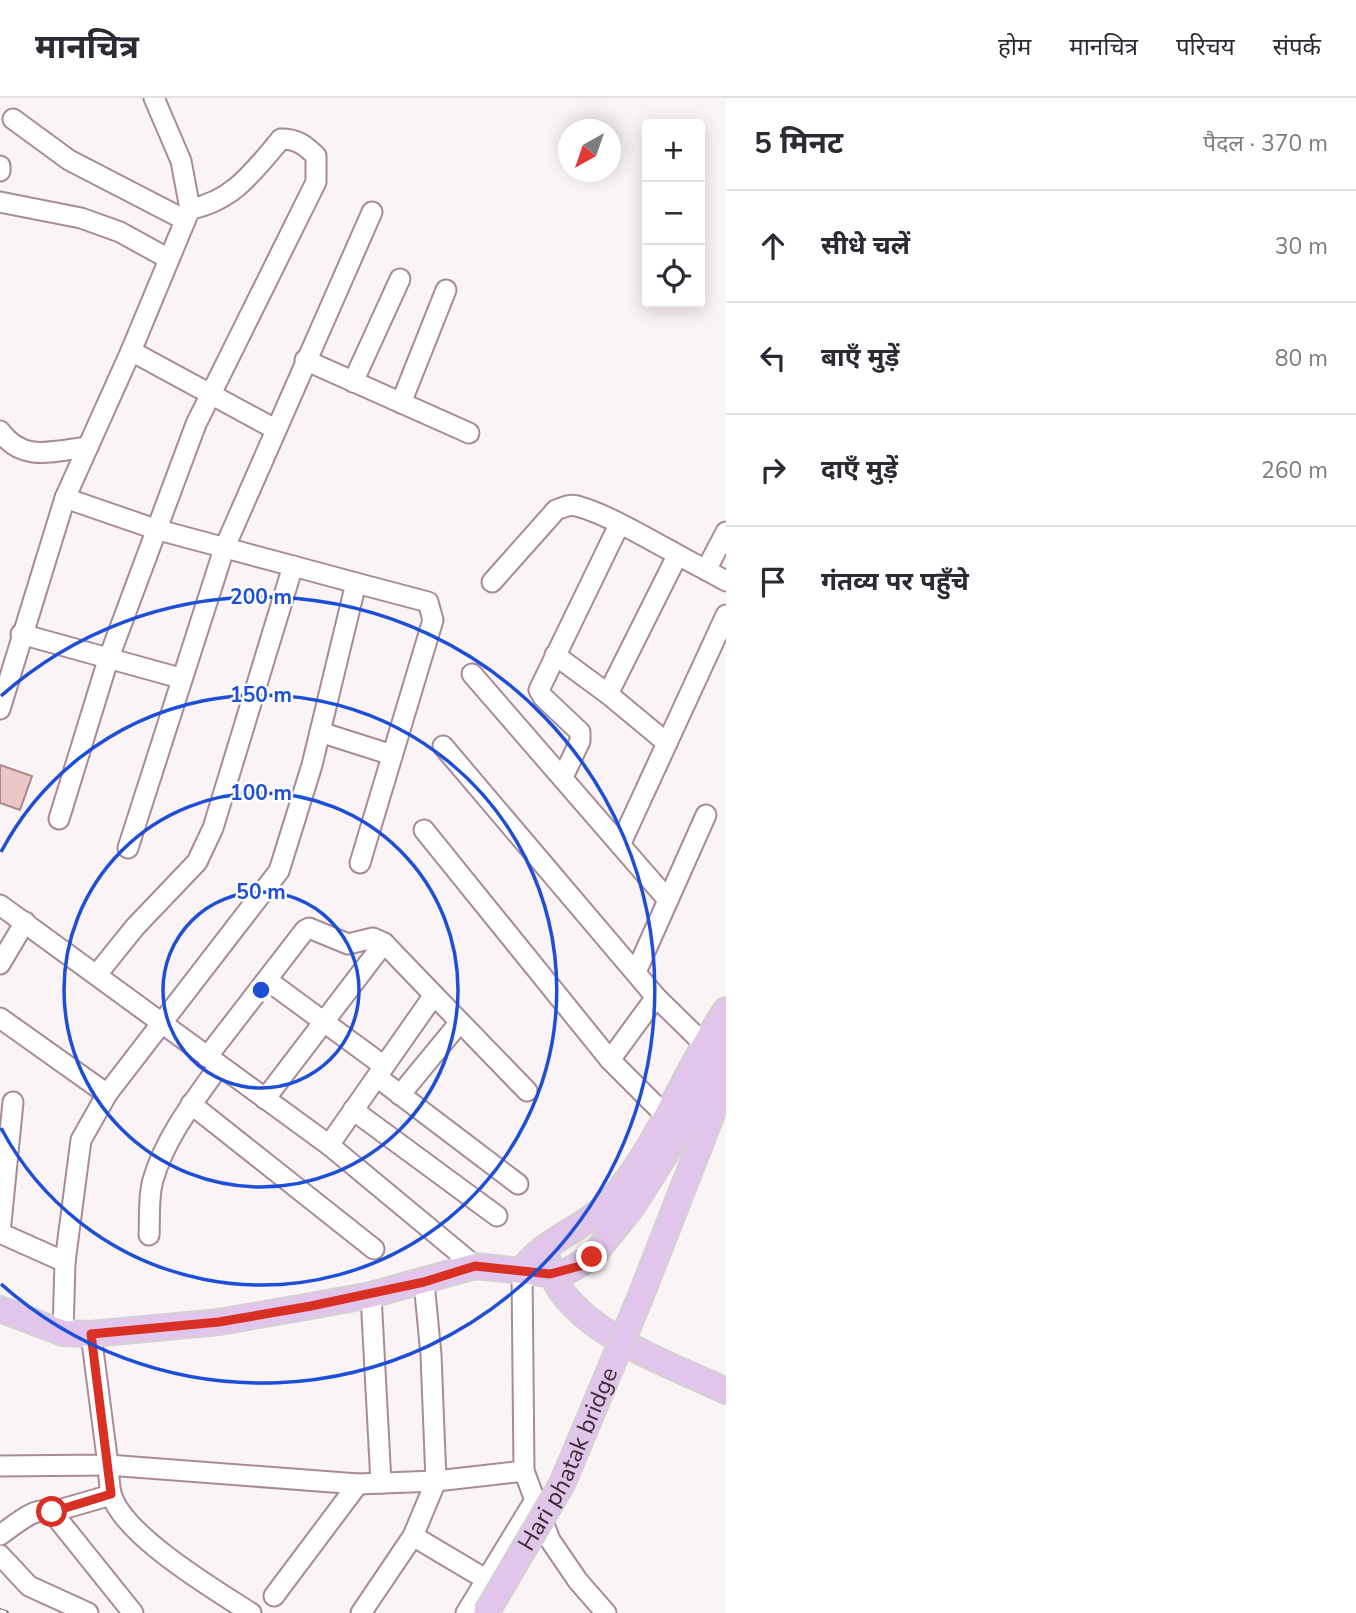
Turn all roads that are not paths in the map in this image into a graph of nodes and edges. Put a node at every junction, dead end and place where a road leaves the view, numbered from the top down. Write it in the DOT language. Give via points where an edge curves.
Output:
graph roads {
  1 [pos="154,98"];
  2 [pos="13,119"];
  3 [pos="0,202"];
  4 [pos="372,212"];
  5 [pos="188,214"];
  6 [pos="169,259"];
  7 [pos="400,279"];
  8 [pos="446,290"];
  9 [pos="131,351"];
  10 [pos="305,360"];
  11 [pos="353,382"];
  12 [pos="210,396"];
  13 [pos="401,403"];
  14 [pos="275,429"];
  15 [pos="0,431"];
  16 [pos="469,433"];
  17 [pos="88,447"];
  18 [pos="65,498"];
  19 [pos="619,526"];
  20 [pos="155,529"];
  21 [pos="726,532"];
  22 [pos="224,549"];
  23 [pos="677,556"];
  24 [pos="293,566"];
  25 [pos="706,570"];
  26 [pos="726,581"];
  27 [pos="492,582"];
  28 [pos="356,583"];
  29 [pos="726,615"];
  30 [pos="21,634"];
  31 [pos="720,643"];
  32 [pos="555,655"];
  33 [pos="108,660"];
  34 [pos="471,674"];
  35 [pos="180,678"];
  36 [pos="608,694"];
  37 [pos="0,709"];
  38 [pos="320,733"];
  39 [pos="667,743"];
  40 [pos="443,746"];
  41 [pos="392,755"];
  42 [pos="563,777"];
  43 [pos="706,815"];
  44 [pos="59,819"];
  45 [pos="424,830"];
  46 [pos="621,843"];
  47 [pos="128,848"];
  48 [pos="360,863"];
  49 [pos="668,900"];
  50 [pos="0,905"];
  51 [pos="26,922"];
  52 [pos="384,943"];
  53 [pos="0,964"];
  54 [pos="636,972"];
  55 [pos="97,973"];
  56 [pos="267,980"];
  57 [pos="434,995"];
  58 [pos="656,997"];
  59 [pos="726,1010"];
  60 [pos="0,1017"];
  61 [pos="163,1021"];
  62 [pos="323,1021"];
  63 [pos="460,1022"];
  64 [pos="716,1044"];
  65 [pos="610,1060"];
  66 [pos="213,1061"];
  67 [pos="380,1072"];
  68 [pos="726,1078"];
  69 [pos="527,1091"];
  70 [pos="107,1094"];
  71 [pos="400,1095"];
  72 [pos="265,1099"];
  73 [pos="13,1102"];
  74 [pos="191,1104"];
  75 [pos="354,1110"];
  76 [pos="666,1116"];
  77 [pos="5,1123"];
  78 [pos="329,1145"];
  79 [pos="3,1169"];
  80 [pos="518,1184"];
  81 [pos="497,1216"];
  82 [pos="0,1233"];
  83 [pos="149,1235"];
  84 [pos="545,1247"];
  85 [pos="374,1249"];
  86 [pos="65,1262"];
  87 [pos="475,1266"];
  88 [pos="522,1270"];
  89 [pos="550,1274"];
  90 [pos="424,1282"];
  91 [pos="371,1295"];
  92 [pos="0,1309"];
  93 [pos="63,1333"];
  94 [pos="91,1334"];
  95 [pos="726,1391"];
  96 [pos="108,1465"];
  97 [pos="0,1466"];
  98 [pos="524,1471"];
  99 [pos="436,1481"];
  100 [pos="358,1483"];
  101 [pos="381,1483"];
  102 [pos="111,1494"];
  103 [pos="535,1500"];
  104 [pos="52,1512"];
  105 [pos="0,1535"];
  106 [pos="413,1536"];
  107 [pos="0,1555"];
  108 [pos="487,1580"];
  109 [pos="274,1597"];
  110 [pos="88,1613"];
  111 [pos="133,1613"];
  112 [pos="251,1613"];
  113 [pos="361,1613"];
  114 [pos="466,1613"];
  115 [pos="486,1613"];
  116 [pos="606,1613"];
  1 -- 5 [label="street" via="181,162"];
  2 -- 5 [label="street" via="69,160"];
  3 -- 6 [label="street" via="81,218 120,232"];
  4 -- 10 [label="street"];
  5 -- 6 [label="street"];
  5 -- 12 [label="street" via="213,204 241,184 281,139 293,139 316,156 316,182"];
  6 -- 9 [label="street"];
  7 -- 11 [label="street"];
  8 -- 13 [label="street"];
  9 -- 12 [label="street"];
  9 -- 17 [label="street"];
  10 -- 11 [label="street"];
  10 -- 14 [label="street"];
  11 -- 13 [label="street"];
  12 -- 14 [label="street"];
  12 -- 20 [label="street"];
  13 -- 16 [label="street"];
  14 -- 22 [label="street"];
  15 -- 17 [label="street" via="12,447 33,453"];
  17 -- 18 [label="street"];
  18 -- 20 [label="street"];
  18 -- 30 [label="street"];
  19 -- 23 [label="street"];
  19 -- 27 [label="street" via="579,507 556,510"];
  19 -- 32 [label="street"];
  20 -- 22 [label="street"];
  20 -- 33 [label="street"];
  21 -- 25 [label="street"];
  22 -- 24 [label="street"];
  22 -- 35 [label="street"];
  23 -- 25 [label="street"];
  23 -- 36 [label="street"];
  24 -- 28 [label="street"];
  24 -- 55 [label="street" via="213,828 197,862"];
  25 -- 26 [label="street"];
  28 -- 38 [label="street"];
  28 -- 41 [label="street" via="428,602 432,608 433,620"];
  29 -- 31 [label="street"];
  30 -- 33 [label="street"];
  30 -- 37 [label="street"];
  31 -- 39 [label="street"];
  32 -- 36 [label="street"];
  32 -- 42 [label="street" via="540,693 580,732"];
  33 -- 35 [label="street"];
  33 -- 44 [label="street"];
  34 -- 42 [label="street"];
  35 -- 47 [label="street"];
  36 -- 39 [label="street"];
  38 -- 41 [label="street"];
  38 -- 61 [label="street" via="279,871"];
  39 -- 46 [label="street"];
  40 -- 54 [label="street"];
  41 -- 48 [label="street"];
  42 -- 46 [label="street"];
  43 -- 49 [label="street"];
  45 -- 65 [label="street"];
  46 -- 49 [label="street"];
  49 -- 54 [label="street"];
  50 -- 51 [label="street"];
  51 -- 53 [label="street"];
  51 -- 55 [label="street"];
  52 -- 56 [label="street" via="373,938 348,944 309,928"];
  52 -- 57 [label="street"];
  52 -- 62 [label="street"];
  54 -- 58 [label="street"];
  55 -- 61 [label="street"];
  56 -- 62 [label="street"];
  56 -- 66 [label="street"];
  57 -- 63 [label="street"];
  57 -- 67 [label="street"];
  58 -- 64 [label="street"];
  58 -- 65 [label="street"];
  59 -- 64 [label="main road"];
  60 -- 70 [label="street"];
  61 -- 66 [label="street"];
  61 -- 70 [label="street"];
  62 -- 67 [label="street"];
  62 -- 72 [label="street"];
  63 -- 69 [label="street"];
  63 -- 71 [label="street"];
  64 -- 76 [label="main road"];
  64 -- 89 [label="main road" via="665,1155 610,1237 580,1266"];
  65 -- 76 [label="street"];
  66 -- 72 [label="street"];
  66 -- 74 [label="street"];
  67 -- 71 [label="street"];
  67 -- 75 [label="street"];
  68 -- 115 [label="main road, Hari phatak bridge, bridge" via="562,1483"];
  70 -- 86 [label="street" via="78,1149"];
  71 -- 80 [label="street"];
  72 -- 78 [label="street"];
  73 -- 77 [label="street"];
  74 -- 83 [label="street" via="152,1182"];
  74 -- 85 [label="street"];
  75 -- 78 [label="street"];
  75 -- 81 [label="street"];
  76 -- 84 [label="main road" via="631,1176 598,1215"];
  77 -- 79 [label="street"];
  78 -- 87 [label="street"];
  79 -- 82 [label="street"];
  82 -- 86 [label="street"];
  84 -- 88 [label="main road"];
  84 -- 89 [label="main road"];
  86 -- 93 [label="street"];
  87 -- 88 [label="main road"];
  87 -- 90 [label="main road"];
  88 -- 89 [label="main road"];
  88 -- 98 [label="street"];
  89 -- 95 [label="main road" via="567,1299 611,1336"];
  90 -- 91 [label="main road"];
  90 -- 99 [label="street"];
  91 -- 94 [label="main road" via="219,1322"];
  91 -- 101 [label="street"];
  92 -- 93 [label="main road"];
  93 -- 94 [label="main road"];
  94 -- 96 [label="street"];
  96 -- 97 [label="street"];
  96 -- 100 [label="street"];
  96 -- 102 [label="street"];
  98 -- 99 [label="street"];
  98 -- 103 [label="street"];
  99 -- 101 [label="street"];
  99 -- 106 [label="street"];
  100 -- 101 [label="street"];
  100 -- 109 [label="street"];
  102 -- 104 [label="street"];
  102 -- 112 [label="street" via="138,1531 187,1571"];
  103 -- 108 [label="street"];
  103 -- 116 [label="street" via="550,1540"];
  104 -- 105 [label="street" via="32,1513"];
  104 -- 111 [label="street"];
  106 -- 108 [label="street"];
  106 -- 113 [label="street"];
  107 -- 110 [label="street" via="29,1586"];
  108 -- 114 [label="street"];
}
